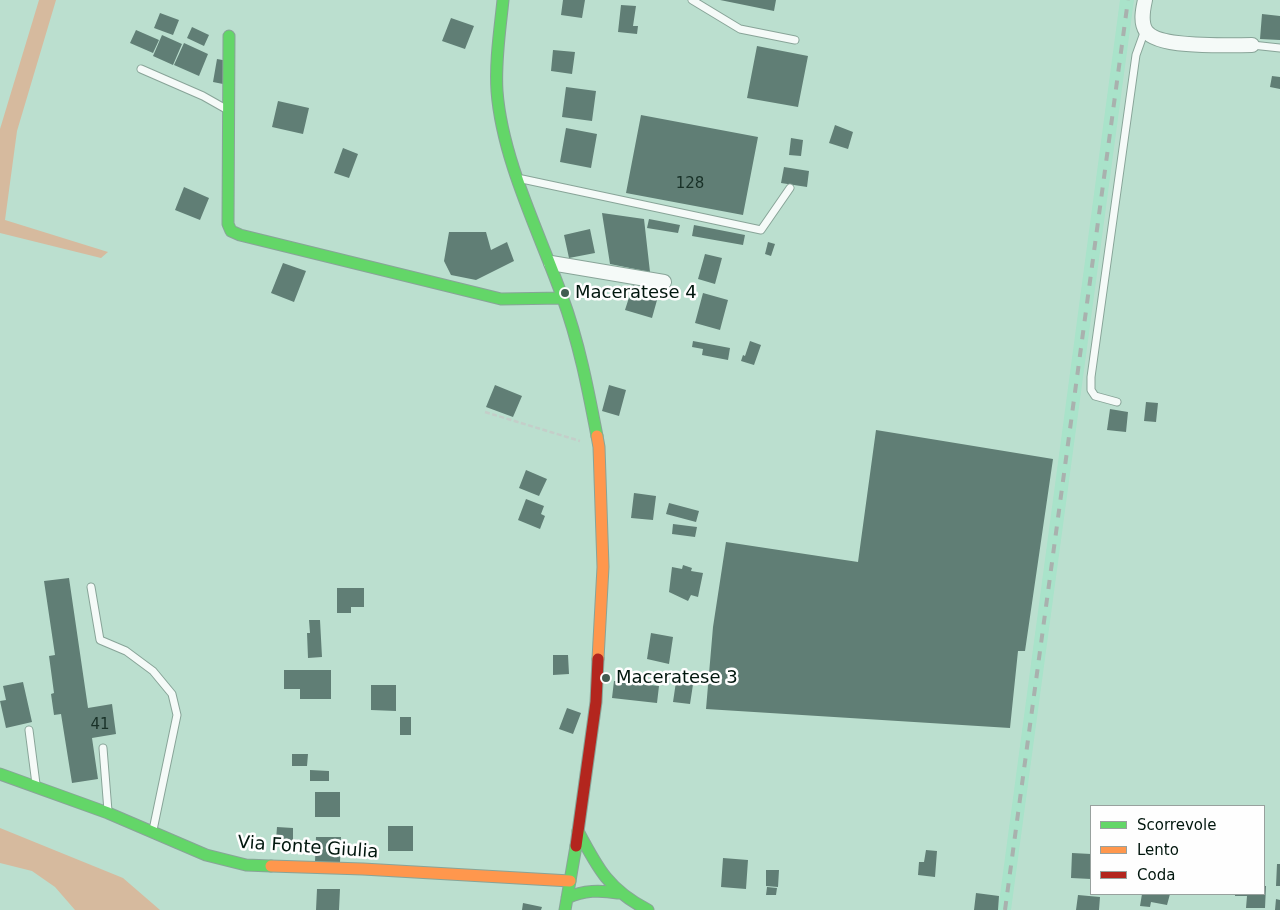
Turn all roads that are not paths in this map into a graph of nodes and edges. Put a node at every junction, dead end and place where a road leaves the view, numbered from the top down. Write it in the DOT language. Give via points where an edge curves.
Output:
graph roads {
  1 [pos="504,0"];
  2 [pos="692,0"];
  3 [pos="1145,0"];
  4 [pos="1145,30"];
  5 [pos="229,36"];
  6 [pos="794,40"];
  7 [pos="1252,45"];
  8 [pos="1280,48"];
  9 [pos="141,69"];
  10 [pos="229,111"];
  11 [pos="516,178"];
  12 [pos="790,188"];
  13 [pos="551,263"];
  14 [pos="664,282"];
  15 [pos="562,298"];
  16 [pos="1117,402"];
  17 [pos="91,587"];
  18 [pos="29,730"];
  19 [pos="102,748"];
  20 [pos="0,774"];
  21 [pos="36,787"];
  22 [pos="108,813"];
  23 [pos="578,832"];
  24 [pos="152,833"];
  25 [pos="570,881"];
  26 [pos="618,893"];
  27 [pos="569,905"];
  28 [pos="648,910"];
  1 -- 11 [label="street" via="497,91 507,150"];
  2 -- 6 [label="lane" via="740,29"];
  3 -- 4 [label="street" via="1142,17"];
  4 -- 7 [label="street" via="1152,37 1166,42"];
  4 -- 16 [label="lane" via="1136,55 1091,377 1091,390 1095,396"];
  5 -- 10 [label="street"];
  7 -- 8 [label="lane"];
  9 -- 10 [label="lane"];
  10 -- 15 [label="street" via="230,231 500,299"];
  11 -- 12 [label="lane" via="761,230"];
  11 -- 13 [label="street"];
  13 -- 14 [label="street"];
  13 -- 15 [label="street"];
  15 -- 23 [label="street" via="583,366 599,447 603,567 596,702"];
  17 -- 24 [label="lane" via="100,640 126,651 153,671 172,694 176,716"];
  18 -- 21 [label="lane"];
  19 -- 22 [label="lane"];
  20 -- 21 [label="street, Via Fonte Giulia"];
  21 -- 22 [label="street, Via Fonte Giulia"];
  22 -- 24 [label="street, Via Fonte Giulia"];
  23 -- 25 [label="street"];
  23 -- 26 [label="street" via="599,872"];
  24 -- 25 [label="street, Via Fonte Giulia" via="206,856 246,864"];
  25 -- 27 [label="street"];
  26 -- 27 [label="street" via="587,890 576,893"];
  26 -- 28 [label="street"];
}
